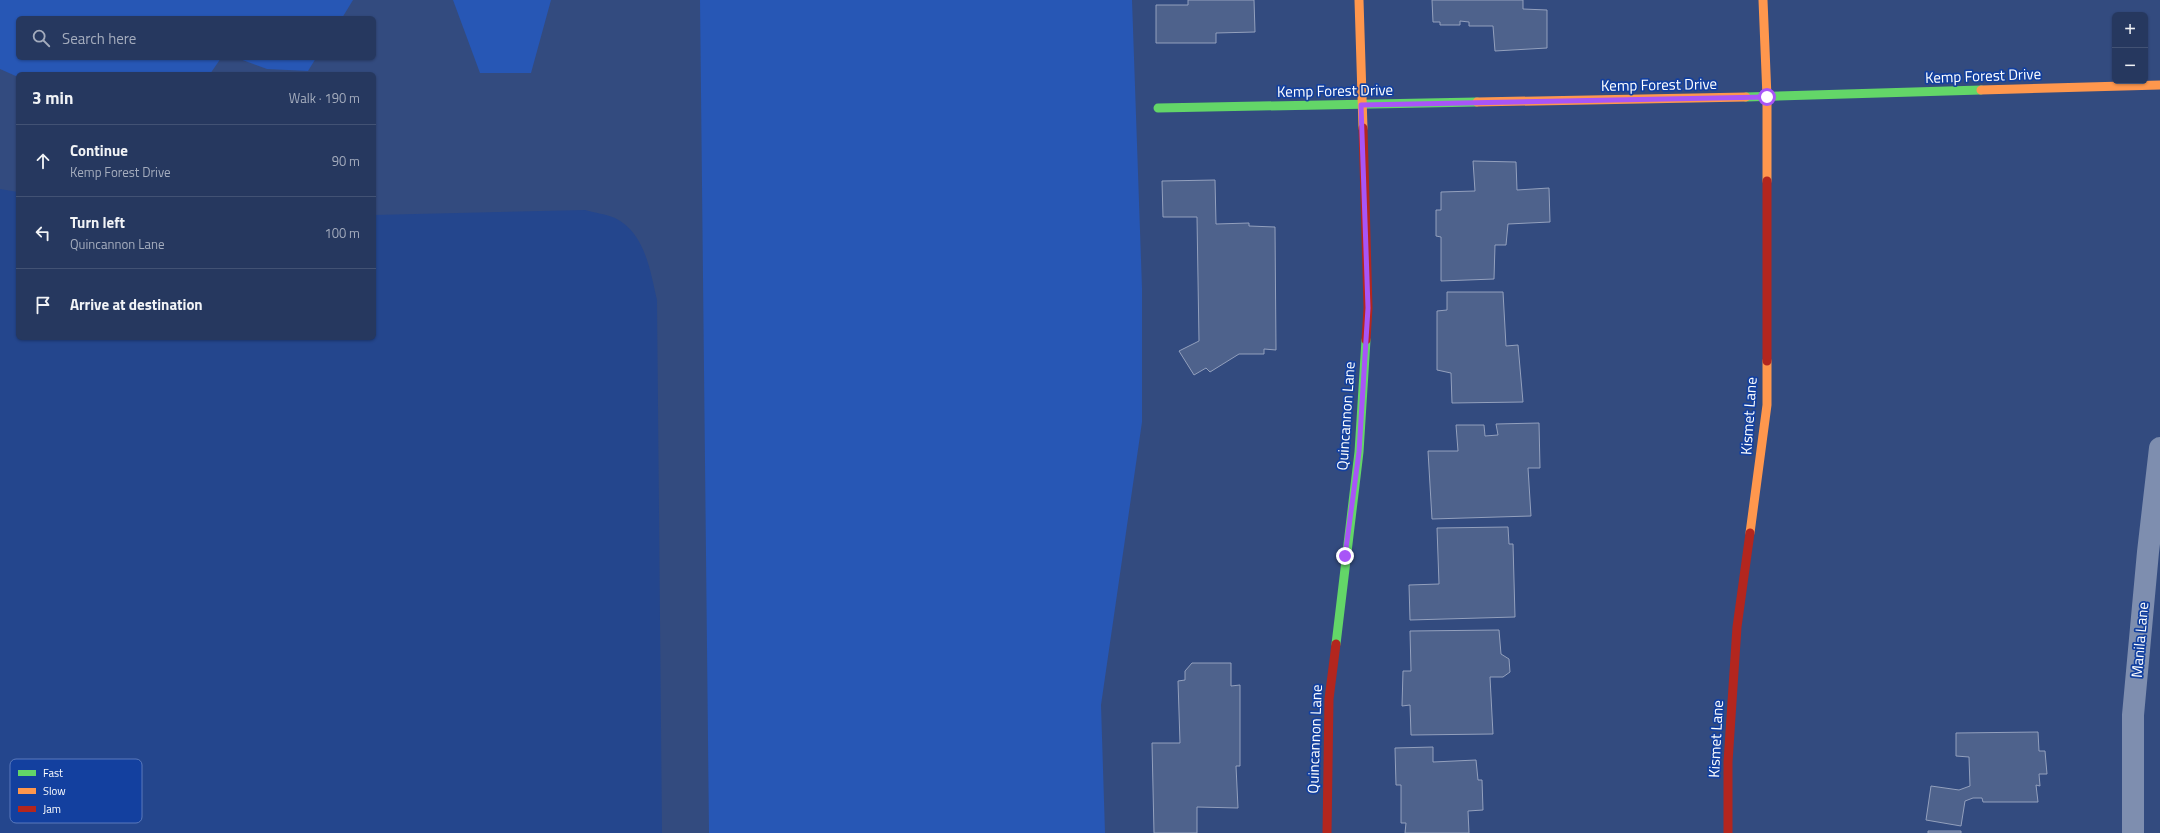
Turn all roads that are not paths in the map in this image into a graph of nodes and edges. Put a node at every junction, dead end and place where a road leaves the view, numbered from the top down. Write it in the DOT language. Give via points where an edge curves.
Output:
graph roads {
  1 [pos="1359,0"];
  2 [pos="1764,0"];
  3 [pos="2160,85"];
  4 [pos="1767,97"];
  5 [pos="1361,105"];
  6 [pos="1158,108"];
  7 [pos="2160,448"];
  8 [pos="1327,833"];
  9 [pos="1728,833"];
  10 [pos="2132,833"];
  1 -- 5 [label="street, Quincannon Lane"];
  2 -- 4 [label="street, Kismet Lane"];
  3 -- 4 [label="street, Kemp Forest Drive"];
  4 -- 5 [label="street, Kemp Forest Drive"];
  4 -- 9 [label="street, Kismet Lane" via="1767,405 1737,627 1728,762"];
  5 -- 6 [label="street, Kemp Forest Drive"];
  5 -- 8 [label="street, Quincannon Lane" via="1368,308 1359,452 1329,699"];
  7 -- 10 [label="street, Manila Lane" via="2133,715"];
}
